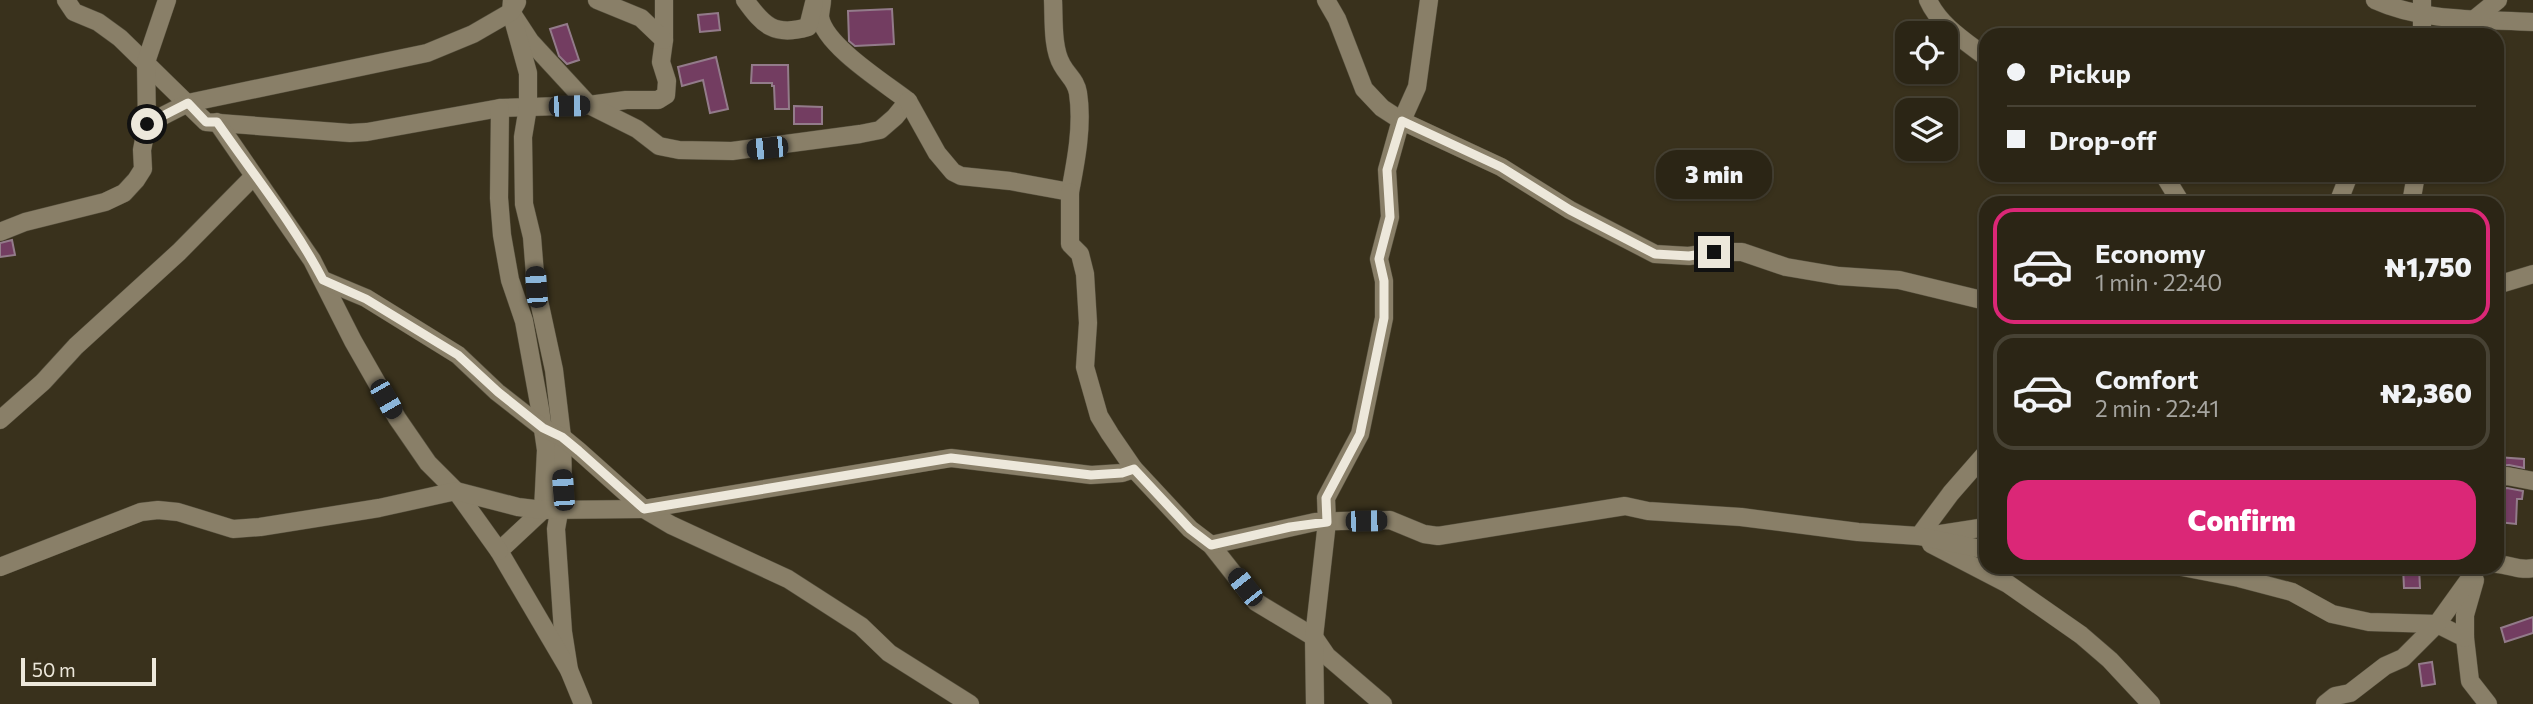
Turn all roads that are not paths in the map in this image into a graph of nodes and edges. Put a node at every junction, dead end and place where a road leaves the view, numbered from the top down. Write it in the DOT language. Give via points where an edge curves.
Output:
graph roads {
  1 [pos="65,0"];
  2 [pos="167,0"];
  3 [pos="597,0"];
  4 [pos="664,0"];
  5 [pos="744,0"];
  6 [pos="816,0"];
  7 [pos="822,0"];
  8 [pos="1053,0"];
  9 [pos="1326,0"];
  10 [pos="1429,0"];
  11 [pos="1928,0"];
  12 [pos="2375,0"];
  13 [pos="2498,0"];
  14 [pos="514,4"];
  15 [pos="2422,8"];
  16 [pos="2476,19"];
  17 [pos="2533,22"];
  18 [pos="2422,28"];
  19 [pos="2464,28"];
  20 [pos="664,40"];
  21 [pos="1979,52"];
  22 [pos="146,62"];
  23 [pos="908,101"];
  24 [pos="188,103"];
  25 [pos="589,105"];
  26 [pos="500,107"];
  27 [pos="528,107"];
  28 [pos="1402,121"];
  29 [pos="217,122"];
  30 [pos="147,124"];
  31 [pos="254,176"];
  32 [pos="1070,192"];
  33 [pos="0,232"];
  34 [pos="2533,274"];
  35 [pos="323,280"];
  36 [pos="2504,283"];
  37 [pos="1979,299"];
  38 [pos="0,420"];
  39 [pos="543,428"];
  40 [pos="562,437"];
  41 [pos="1979,461"];
  42 [pos="1134,469"];
  43 [pos="2504,477"];
  44 [pos="2533,481"];
  45 [pos="456,491"];
  46 [pos="644,509"];
  47 [pos="551,510"];
  48 [pos="1327,522"];
  49 [pos="1979,528"];
  50 [pos="1919,536"];
  51 [pos="1211,545"];
  52 [pos="1979,549"];
  53 [pos="499,551"];
  54 [pos="2504,565"];
  55 [pos="0,568"];
  56 [pos="2533,568"];
  57 [pos="1979,570"];
  58 [pos="1988,574"];
  59 [pos="2218,574"];
  60 [pos="2473,574"];
  61 [pos="2476,574"];
  62 [pos="2437,624"];
  63 [pos="1314,637"];
  64 [pos="2465,638"];
  65 [pos="569,670"];
  66 [pos="583,704"];
  67 [pos="970,704"];
  68 [pos="1315,704"];
  69 [pos="1383,704"];
  70 [pos="2151,704"];
  71 [pos="2325,704"];
  72 [pos="2488,704"];
  1 -- 22 [label="street" via="74,12 98,22"];
  2 -- 22 [label="street"];
  3 -- 20 [label="street" via="641,18"];
  4 -- 20 [label="street"];
  5 -- 6 [label="street" via="762,23 800,30 808,27"];
  7 -- 23 [label="street" via="820,19 836,43 849,58"];
  8 -- 32 [label="street" via="1061,64 1075,81 1078,95 1078,144"];
  9 -- 28 [label="street" via="1364,89 1381,108"];
  10 -- 28 [label="street" via="1417,87"];
  11 -- 21 [label="street" via="1951,30"];
  12 -- 15 [label="street" via="2389,6"];
  13 -- 16 [label="street"];
  14 -- 24 [label="street" via="473,34 427,53"];
  14 -- 25 [label="street" via="530,41"];
  14 -- 27 [label="street" via="528,74"];
  15 -- 16 [label="street"];
  15 -- 18 [label="street"];
  16 -- 17 [label="street"];
  16 -- 19 [label="street"];
  20 -- 25 [label="street" via="661,62 666,95 658,100"];
  22 -- 24 [label="street"];
  22 -- 30 [label="street"];
  23 -- 25 [label="street" via="880,130 732,151 659,146 637,129"];
  23 -- 32 [label="street" via="953,172"];
  24 -- 29 [label="street" via="206,122"];
  24 -- 30 [label="street"];
  25 -- 27 [label="street"];
  26 -- 27 [label="street"];
  26 -- 29 [label="street" via="358,133"];
  26 -- 39 [label="street" via="502,235 510,281 524,321"];
  27 -- 40 [label="street" via="523,137 524,204"];
  28 -- 37 [label="street" via="1501,167 1655,254 1742,252 1786,267 1899,280"];
  28 -- 48 [label="street" via="1387,170 1390,217 1379,259 1384,318 1360,434 1326,498"];
  29 -- 31 [label="street"];
  30 -- 33 [label="street" via="143,169 124,193"];
  31 -- 35 [label="street"];
  31 -- 38 [label="street"];
  32 -- 42 [label="street" via="1070,244 1080,254 1085,274 1087,377 1099,416"];
  34 -- 36 [label="street"];
  35 -- 39 [label="street" via="366,299 458,355"];
  35 -- 45 [label="street" via="397,418 428,463"];
  39 -- 40 [label="street"];
  39 -- 47 [label="street"];
  40 -- 46 [label="street"];
  40 -- 47 [label="street" via="563,490"];
  41 -- 50 [label="street"];
  42 -- 46 [label="street" via="1091,475 951,458"];
  42 -- 51 [label="street"];
  43 -- 44 [label="street"];
  45 -- 47 [label="street" via="517,508"];
  45 -- 53 [label="street"];
  45 -- 55 [label="street" via="379,508 233,529 178,512 141,512"];
  46 -- 47 [label="street"];
  46 -- 67 [label="street" via="788,579 861,626 889,653"];
  47 -- 53 [label="street"];
  47 -- 65 [label="street"];
  48 -- 50 [label="street" via="1390,520 1438,536 1625,506"];
  48 -- 51 [label="street"];
  48 -- 63 [label="street"];
  49 -- 50 [label="street"];
  50 -- 52 [label="street"];
  50 -- 57 [label="street"];
  51 -- 63 [label="street" via="1256,601"];
  53 -- 65 [label="street"];
  54 -- 56 [label="street"];
  58 -- 70 [label="street" via="2081,635"];
  59 -- 62 [label="street" via="2292,592 2332,614 2369,622"];
  60 -- 62 [label="street"];
  61 -- 64 [label="street" via="2465,615"];
  62 -- 64 [label="street"];
  62 -- 71 [label="street" via="2403,658"];
  63 -- 68 [label="street"];
  63 -- 69 [label="street" via="1327,656"];
  64 -- 72 [label="street" via="2470,681"];
  65 -- 66 [label="street"];
}
